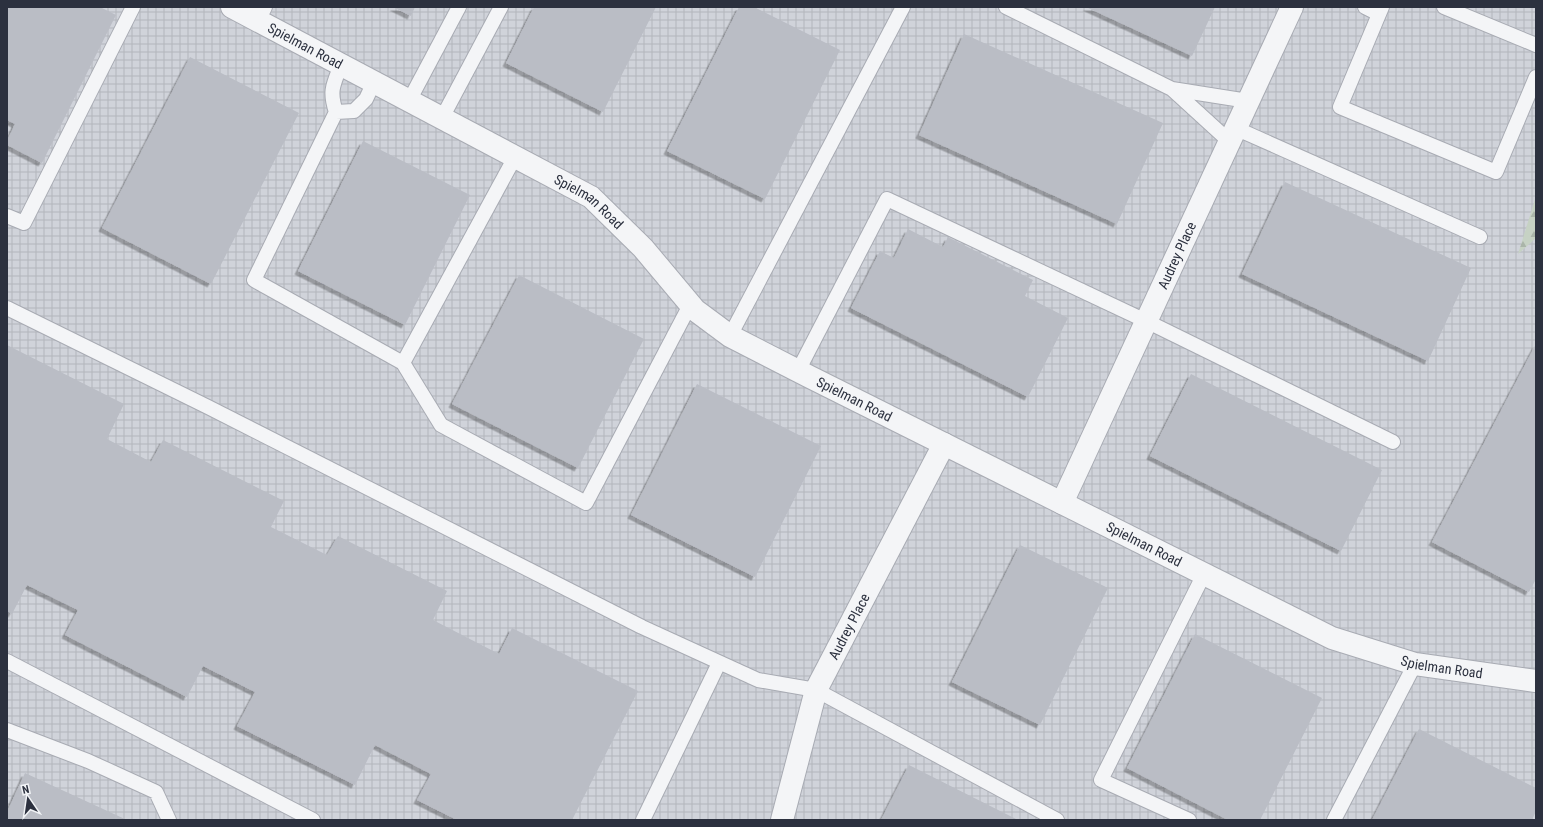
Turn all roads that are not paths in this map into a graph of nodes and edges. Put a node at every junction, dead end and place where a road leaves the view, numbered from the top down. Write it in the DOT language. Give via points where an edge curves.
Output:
graph roads {
  1 [pos="133,7"];
  2 [pos="232,7"];
  3 [pos="459,7"];
  4 [pos="500,7"];
  5 [pos="904,7"];
  6 [pos="1006,7"];
  7 [pos="1292,7"];
  8 [pos="1365,7"];
  9 [pos="1444,7"];
  10 [pos="1380,11"];
  11 [pos="262,14"];
  12 [pos="1536,45"];
  13 [pos="341,65"];
  14 [pos="1536,77"];
  15 [pos="374,82"];
  16 [pos="1172,89"];
  17 [pos="409,101"];
  18 [pos="1248,101"];
  19 [pos="336,112"];
  20 [pos="442,118"];
  21 [pos="1232,135"];
  22 [pos="515,157"];
  23 [pos="7,216"];
  24 [pos="1480,237"];
  25 [pos="690,305"];
  26 [pos="7,308"];
  27 [pos="1146,321"];
  28 [pos="730,336"];
  29 [pos="403,363"];
  30 [pos="798,371"];
  31 [pos="1393,442"];
  32 [pos="944,444"];
  33 [pos="1062,503"];
  34 [pos="1204,574"];
  35 [pos="7,661"];
  36 [pos="720,663"];
  37 [pos="1415,664"];
  38 [pos="1536,681"];
  39 [pos="816,690"];
  40 [pos="7,730"];
  41 [pos="169,820"];
  42 [pos="313,820"];
  43 [pos="643,820"];
  44 [pos="782,820"];
  45 [pos="1057,820"];
  46 [pos="1189,820"];
  47 [pos="1334,820"];
  1 -- 23 [label="lane" via="24,223"];
  2 -- 11 [label="street, Spielman Road"];
  3 -- 17 [label="lane"];
  4 -- 20 [label="lane"];
  5 -- 28 [label="lane"];
  6 -- 16 [label="lane"];
  7 -- 18 [label="street, Audrey Place"];
  8 -- 10 [label="lane"];
  9 -- 12 [label="lane"];
  10 -- 14 [label="lane" via="1340,107 1496,172"];
  11 -- 13 [label="street, Spielman Road"];
  13 -- 15 [label="street, Spielman Road"];
  13 -- 19 [label="lane" via="332,86"];
  15 -- 17 [label="street, Spielman Road"];
  15 -- 19 [label="lane" via="366,99 354,111"];
  16 -- 18 [label="lane"];
  16 -- 21 [label="lane"];
  17 -- 20 [label="street, Spielman Road"];
  18 -- 21 [label="street, Audrey Place"];
  19 -- 29 [label="lane" via="254,280"];
  20 -- 22 [label="street, Spielman Road"];
  21 -- 24 [label="lane"];
  21 -- 27 [label="street, Audrey Place"];
  22 -- 25 [label="street, Spielman Road" via="591,197 643,248"];
  22 -- 29 [label="lane"];
  25 -- 28 [label="street, Spielman Road"];
  25 -- 29 [label="lane" via="586,503 441,425"];
  26 -- 36 [label="lane" via="642,627"];
  27 -- 30 [label="lane" via="887,198"];
  27 -- 31 [label="lane"];
  27 -- 33 [label="street, Audrey Place"];
  28 -- 30 [label="street, Spielman Road"];
  30 -- 32 [label="street, Spielman Road"];
  32 -- 33 [label="street, Spielman Road"];
  32 -- 39 [label="street, Audrey Place"];
  33 -- 34 [label="street, Spielman Road"];
  34 -- 37 [label="street, Spielman Road" via="1332,638"];
  34 -- 46 [label="lane" via="1101,780"];
  35 -- 42 [label="lane"];
  36 -- 39 [label="lane" via="758,680"];
  36 -- 43 [label="lane"];
  37 -- 38 [label="street, Spielman Road"];
  37 -- 47 [label="lane"];
  39 -- 44 [label="street, Audrey Place"];
  39 -- 45 [label="lane"];
  40 -- 41 [label="lane" via="88,761 156,792"];
}
